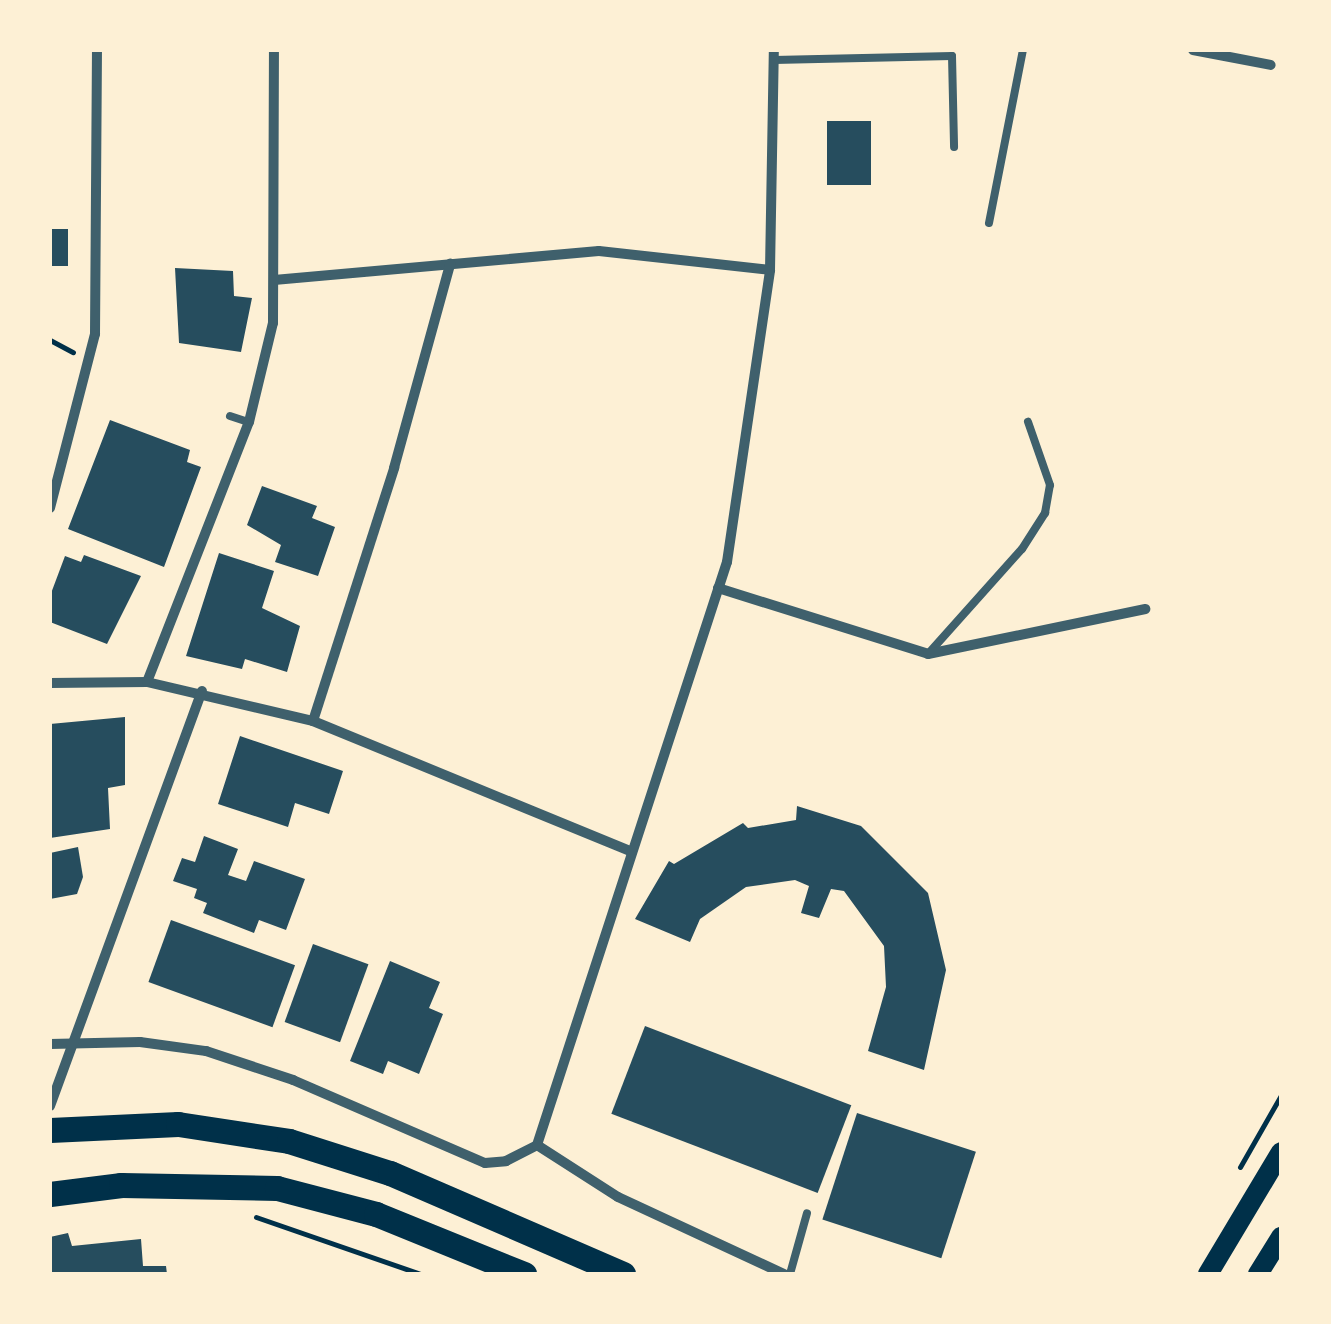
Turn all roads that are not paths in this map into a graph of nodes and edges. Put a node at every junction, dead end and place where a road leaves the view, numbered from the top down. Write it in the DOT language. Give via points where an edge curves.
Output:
graph roads {
  1 [pos="97,50"];
  2 [pos="274,50"];
  3 [pos="1023,50"];
  4 [pos="1193,50"];
  5 [pos="774,55"];
  6 [pos="1271,65"];
  7 [pos="954,147"];
  8 [pos="990,224"];
  9 [pos="450,264"];
  10 [pos="770,270"];
  11 [pos="274,280"];
  12 [pos="230,416"];
  13 [pos="248,422"];
  14 [pos="1028,422"];
  15 [pos="50,508"];
  16 [pos="718,588"];
  17 [pos="1146,609"];
  18 [pos="928,654"];
  19 [pos="147,682"];
  20 [pos="50,683"];
  21 [pos="202,692"];
  22 [pos="313,722"];
  23 [pos="630,851"];
  24 [pos="75,1041"];
  25 [pos="50,1044"];
  26 [pos="50,1106"];
  27 [pos="50,1130"];
  28 [pos="537,1145"];
  29 [pos="1281,1152"];
  30 [pos="50,1194"];
  31 [pos="807,1213"];
  32 [pos="1281,1237"];
  33 [pos="524,1274"];
  34 [pos="623,1274"];
  35 [pos="787,1274"];
  36 [pos="1208,1274"];
  37 [pos="1258,1274"];
  1 -- 15 [label="street" via="94,334"];
  2 -- 11 [label="street"];
  3 -- 8 [label="lane"];
  4 -- 6 [label="street"];
  5 -- 7 [label="lane" via="952,56"];
  5 -- 10 [label="street"];
  9 -- 10 [label="street" via="599,251"];
  9 -- 11 [label="street"];
  9 -- 22 [label="street"];
  10 -- 16 [label="street" via="749,437"];
  11 -- 13 [label="street" via="273,324"];
  12 -- 13 [label="lane"];
  13 -- 19 [label="street"];
  14 -- 18 [label="lane" via="1050,485 1045,512 1022,548"];
  16 -- 18 [label="street"];
  16 -- 23 [label="street"];
  17 -- 18 [label="street"];
  19 -- 20 [label="street"];
  19 -- 21 [label="street"];
  21 -- 22 [label="street"];
  21 -- 24 [label="street"];
  22 -- 23 [label="street"];
  23 -- 28 [label="street"];
  24 -- 25 [label="street"];
  24 -- 26 [label="street"];
  24 -- 28 [label="street" via="206,1051 293,1080 484,1163 506,1161"];
  27 -- 34 [label="main road" via="178,1124 289,1141 390,1173"];
  28 -- 35 [label="street" via="618,1197"];
  29 -- 36 [label="main road"];
  30 -- 33 [label="main road" via="121,1185 277,1188 376,1214"];
  31 -- 35 [label="lane"];
  32 -- 37 [label="main road"];
}
